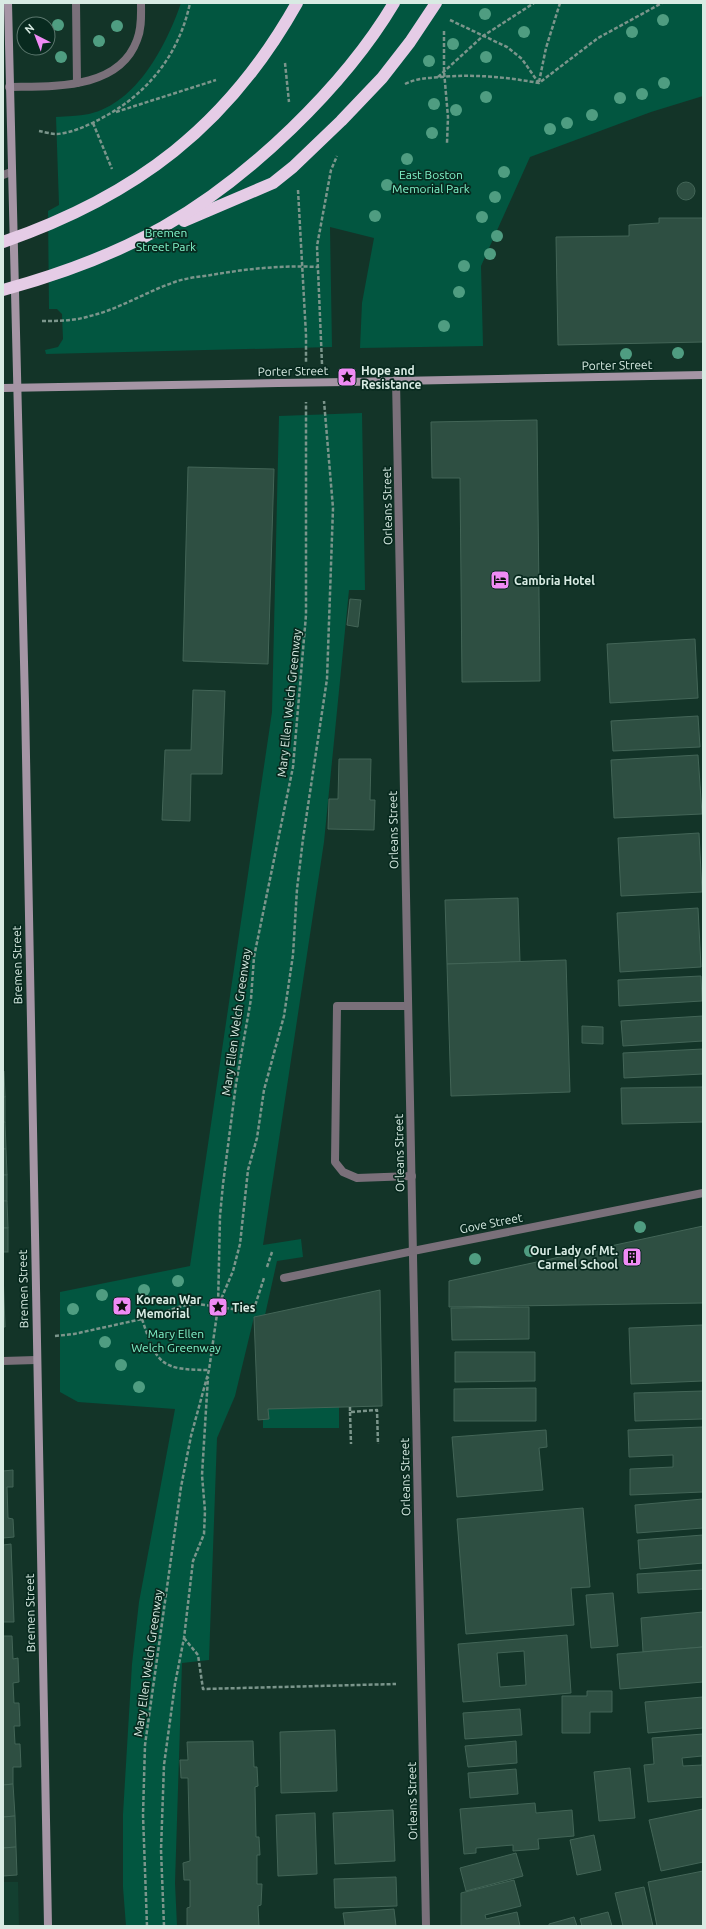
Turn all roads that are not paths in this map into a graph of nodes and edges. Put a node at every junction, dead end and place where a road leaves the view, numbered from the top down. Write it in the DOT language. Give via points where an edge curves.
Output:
graph roads {
  1 [pos="8,3"];
  2 [pos="76,3"];
  3 [pos="141,3"];
  4 [pos="297,3"];
  5 [pos="394,3"];
  6 [pos="436,3"];
  7 [pos="78,83"];
  8 [pos="9,87"];
  9 [pos="7,174"];
  10 [pos="3,242"];
  11 [pos="117,250"];
  12 [pos="3,290"];
  13 [pos="703,376"];
  14 [pos="396,380"];
  15 [pos="3,388"];
  16 [pos="16,388"];
  17 [pos="408,1006"];
  18 [pos="412,1176"];
  19 [pos="703,1193"];
  20 [pos="413,1251"];
  21 [pos="284,1278"];
  22 [pos="36,1360"];
  23 [pos="3,1361"];
  24 [pos="48,1926"];
  25 [pos="426,1926"];
  1 -- 8 [label="main road, Bremen Street"];
  2 -- 7 [label="street"];
  3 -- 7 [label="street" via="138,40 126,59 109,73"];
  4 -- 10 [label="highway, bridge" via="277,38 240,87 200,130 181,146 136,180 96,203 49,225"];
  5 -- 11 [label="highway, bridge" via="348,68 276,142 194,208"];
  6 -- 11 [label="highway, bridge" via="399,58 366,96 273,183"];
  7 -- 8 [label="street"];
  8 -- 9 [label="main road, Bremen Street"];
  9 -- 16 [label="main road, Bremen Street"];
  11 -- 12 [label="highway, bridge" via="69,269"];
  13 -- 14 [label="main road, Porter Street"];
  14 -- 16 [label="main road, Porter Street, bridge"];
  14 -- 17 [label="street, Orleans Street"];
  15 -- 16 [label="main road, Porter Street"];
  16 -- 22 [label="main road, Bremen Street" via="25,711"];
  17 -- 18 [label="street, Orleans Street"];
  17 -- 18 [label="street" via="337,1006 335,1162 343,1172 357,1178"];
  18 -- 20 [label="street, Orleans Street"];
  19 -- 20 [label="street, Gove Street"];
  20 -- 21 [label="street, Gove Street"];
  20 -- 25 [label="street, Orleans Street"];
  22 -- 23 [label="street"];
  22 -- 24 [label="main road, Bremen Street"];
}
